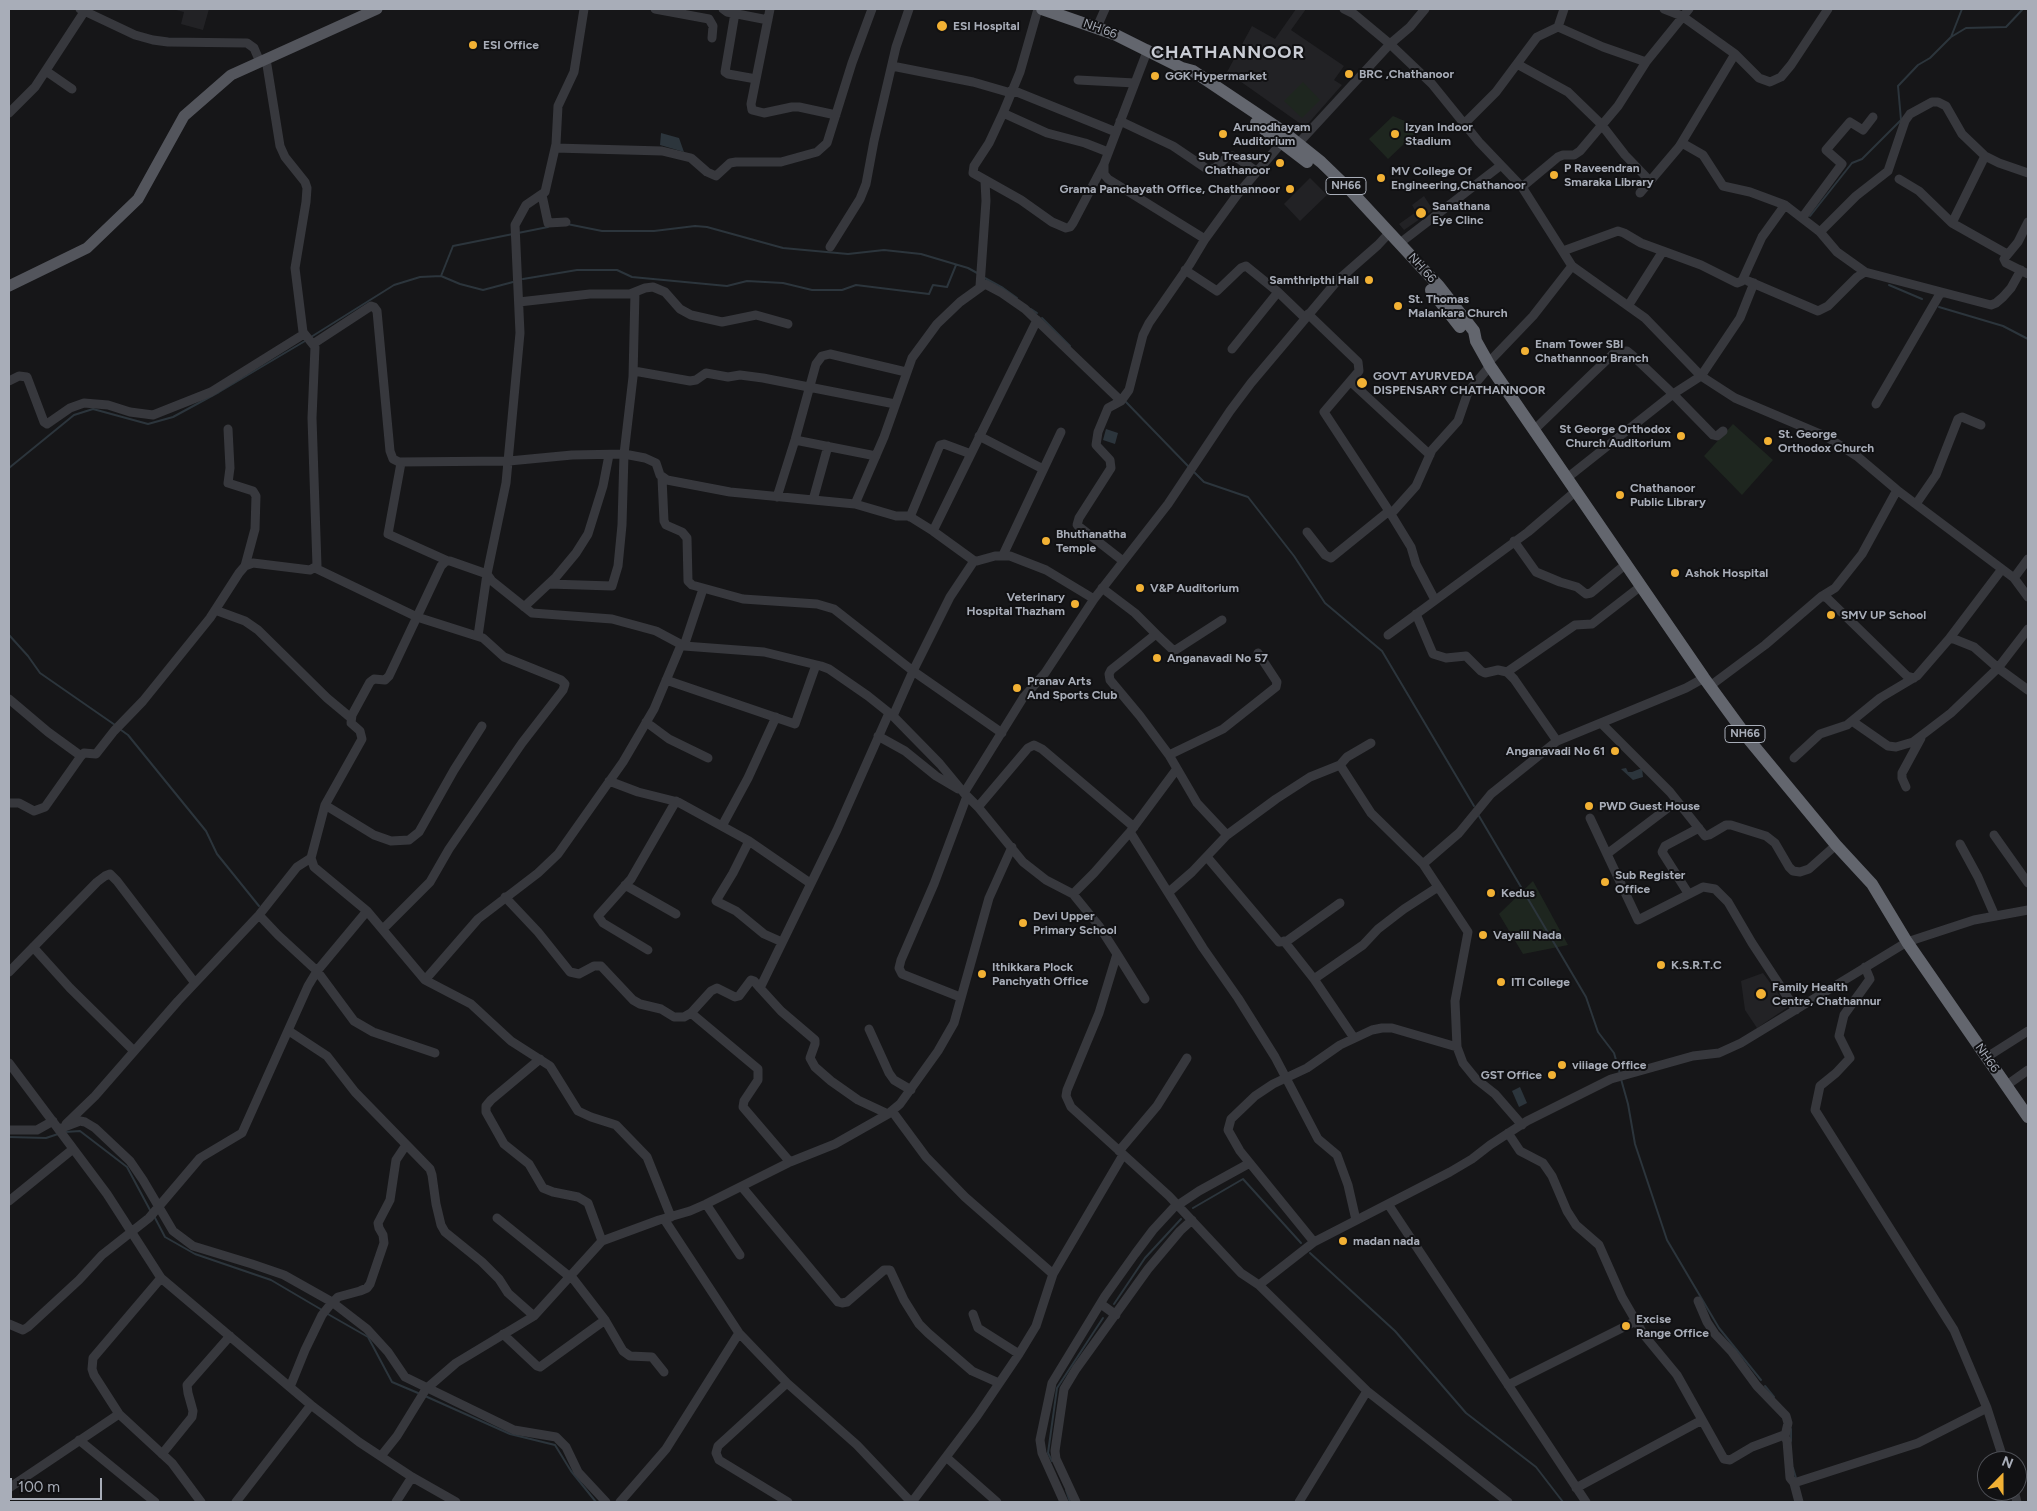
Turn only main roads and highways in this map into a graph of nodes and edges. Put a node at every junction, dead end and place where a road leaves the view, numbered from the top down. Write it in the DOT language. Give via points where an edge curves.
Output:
graph roads {
  1 [pos="377,9"];
  2 [pos="1042,9"];
  3 [pos="1388,235"];
  4 [pos="9,286"];
  5 [pos="1476,341"];
  6 [pos="2028,1117"];
  1 -- 4 [label="main road" via="231,75 184,116 138,199 87,248"];
  2 -- 3 [label="highway, NH 66 / NH66" via="1097,27 1182,68 1189,76 1290,143"];
  3 -- 5 [label="highway, NH 66 / NH66" via="1467,336"];
  3 -- 5 [label="highway, NH 66 / NH66" via="1400,243 1452,302 1474,332"];
  5 -- 6 [label="highway, NH66 / NH66" via="1707,682 1750,741 1872,884 1906,942"];
}
